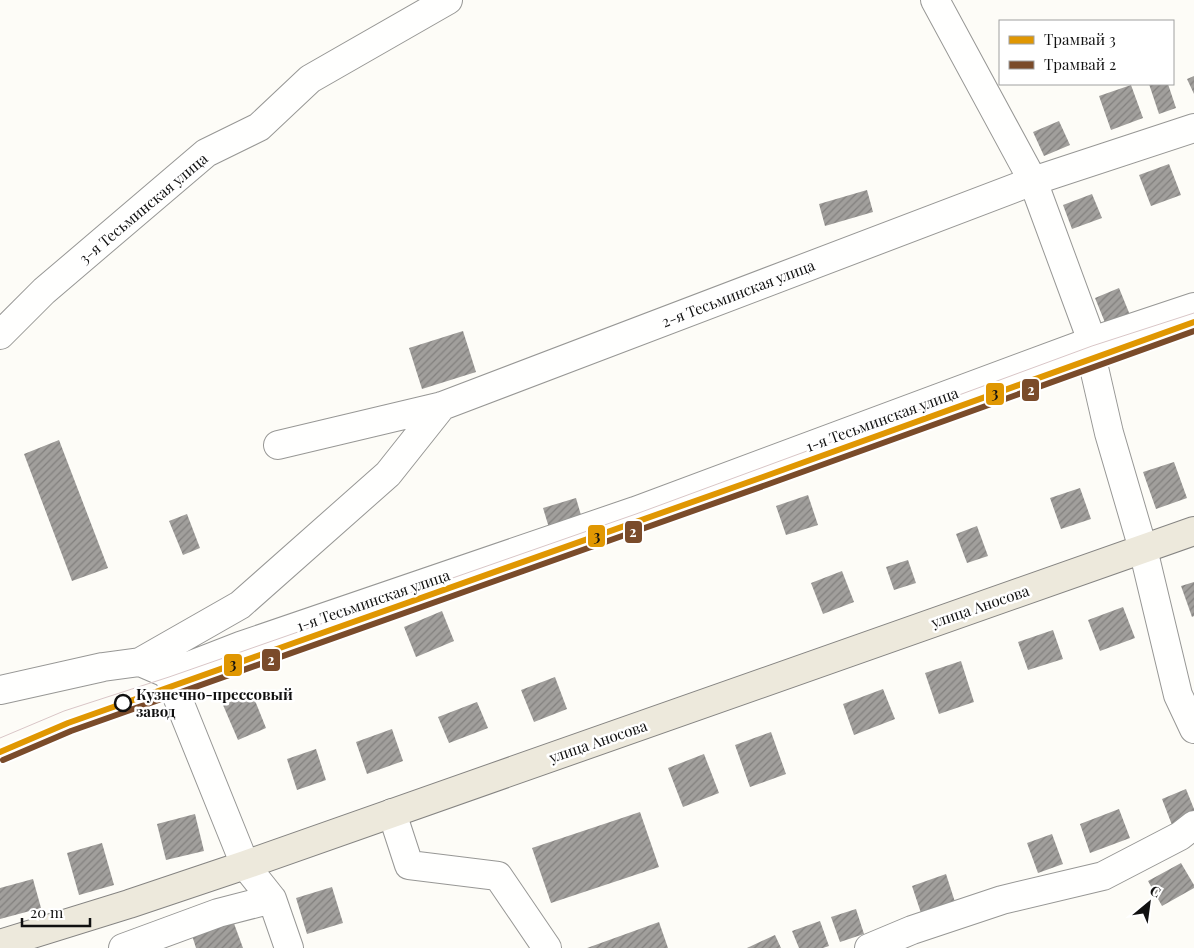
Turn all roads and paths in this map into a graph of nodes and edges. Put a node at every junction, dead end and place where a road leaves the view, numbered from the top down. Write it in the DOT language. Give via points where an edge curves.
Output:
graph roads {
  1 [pos="448,0"];
  2 [pos="935,0"];
  3 [pos="1194,128"];
  4 [pos="1033,181"];
  5 [pos="1194,307"];
  6 [pos="0,335"];
  7 [pos="1092,341"];
  8 [pos="442,406"];
  9 [pos="278,445"];
  10 [pos="1194,531"];
  11 [pos="1143,549"];
  12 [pos="140,662"];
  13 [pos="168,674"];
  14 [pos="0,690"];
  15 [pos="1194,729"];
  16 [pos="392,813"];
  17 [pos="1194,825"];
  18 [pos="245,865"];
  19 [pos="272,900"];
  20 [pos="0,944"];
  21 [pos="123,948"];
  22 [pos="289,948"];
  23 [pos="547,948"];
  24 [pos="869,948"];
  1 -- 6 [label="street, 3-я Тесьминская улица" via="310,79 259,127 206,153 44,291"];
  2 -- 4 [label="street"];
  3 -- 4 [label="street, 2-я Тесьминская улица"];
  4 -- 7 [label="street"];
  4 -- 8 [label="street, 2-я Тесьминская улица"];
  5 -- 7 [label="street, 1-я Тесьминская улица"];
  7 -- 11 [label="street" via="1092,359 1109,433"];
  7 -- 13 [label="street, 1-я Тесьминская улица" via="634,511 240,646"];
  8 -- 9 [label="street, 2-я Тесьминская улица"];
  8 -- 12 [label="street" via="388,474 240,605"];
  10 -- 11 [label="main road, улица Аносова"];
  11 -- 15 [label="street" via="1178,695"];
  11 -- 16 [label="main road, улица Аносова"];
  12 -- 13 [label="street"];
  12 -- 14 [label="street"];
  13 -- 18 [label="street"];
  16 -- 18 [label="main road, улица Аносова"];
  16 -- 23 [label="street" via="408,865 498,876"];
  17 -- 24 [label="street" via="1180,836 1103,876 1002,900"];
  18 -- 19 [label="street"];
  18 -- 20 [label="main road, улица Аносова"];
  19 -- 21 [label="street" via="218,913"];
  19 -- 22 [label="street"];
}
